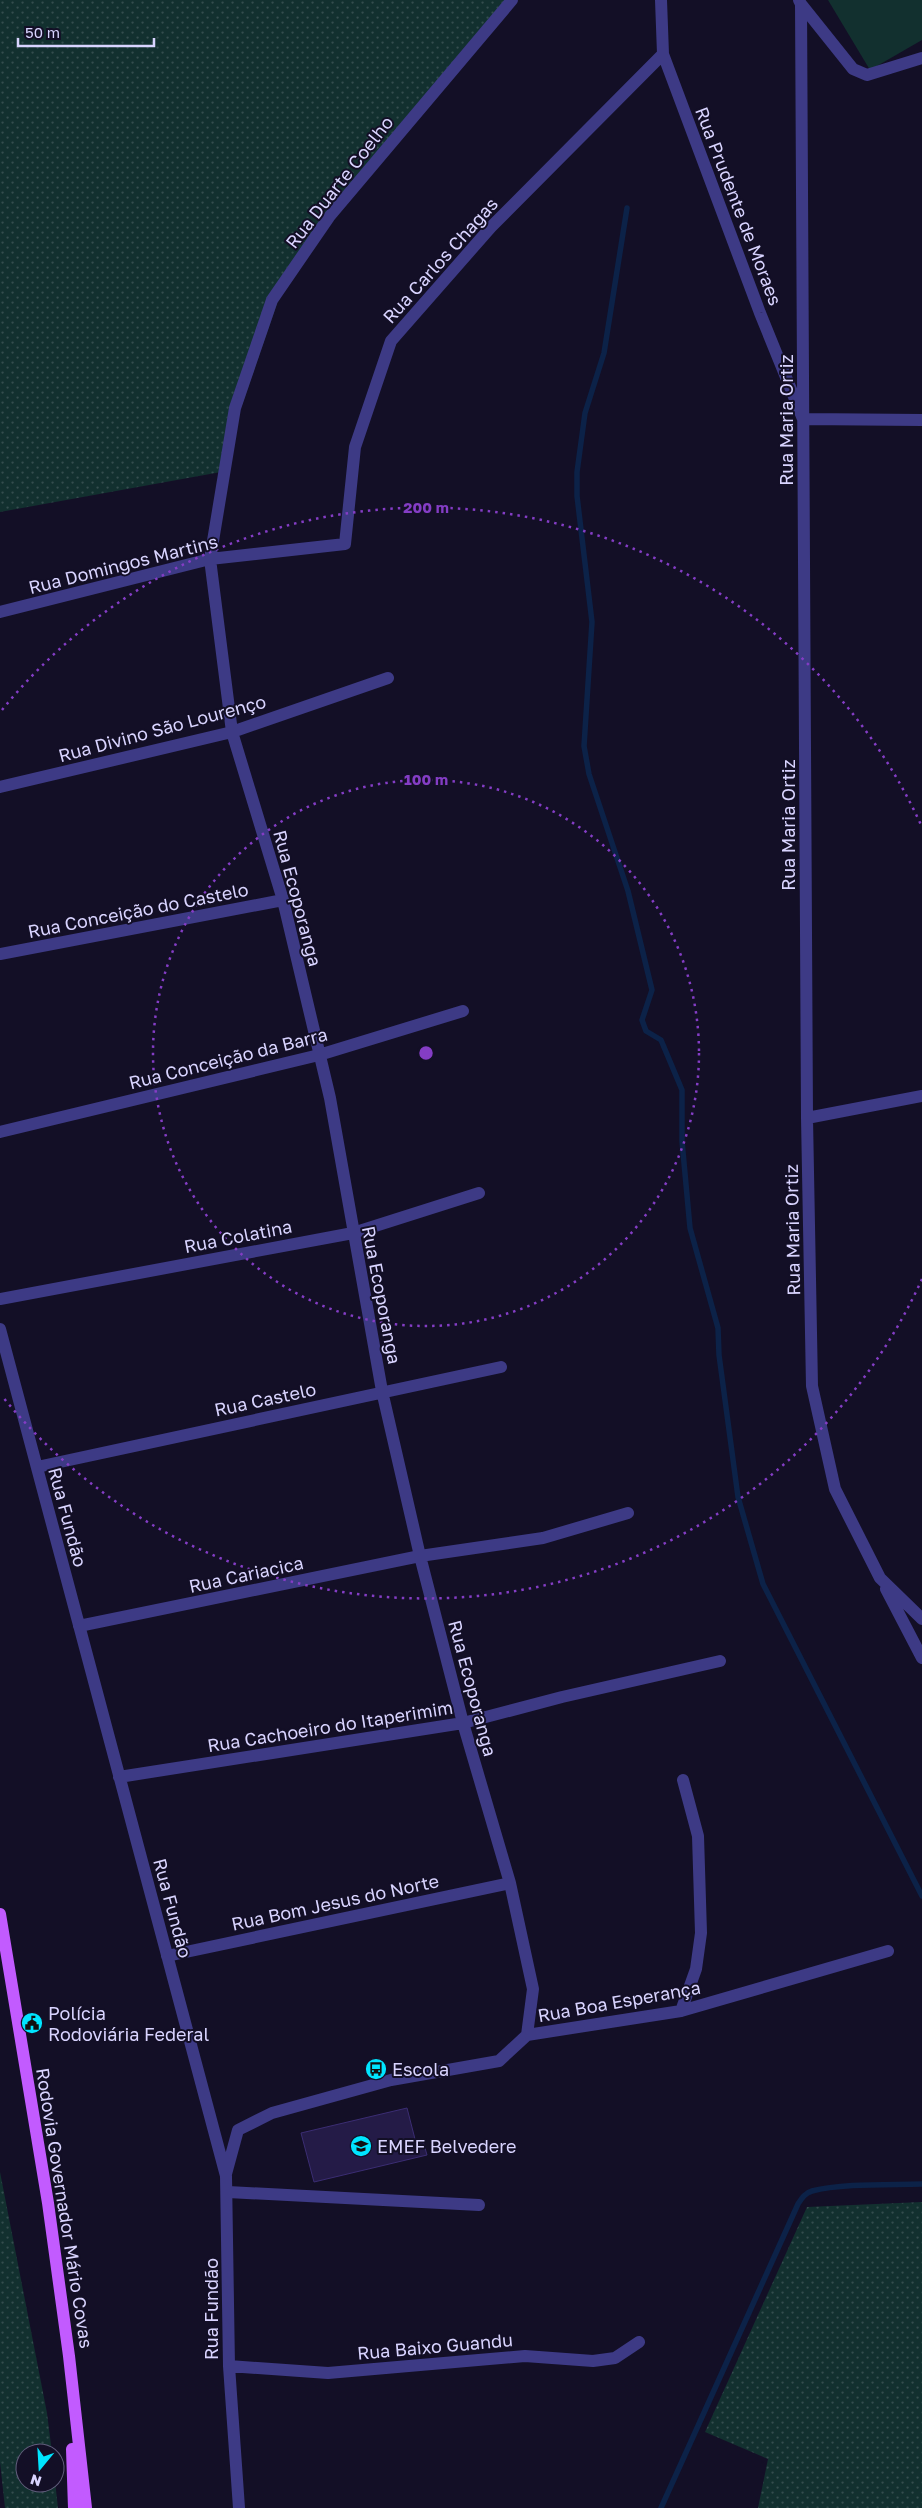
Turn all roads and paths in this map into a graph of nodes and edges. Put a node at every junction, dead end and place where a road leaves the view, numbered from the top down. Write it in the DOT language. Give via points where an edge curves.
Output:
graph roads {
  1 [pos="512,0"];
  2 [pos="661,0"];
  3 [pos="800,2"];
  4 [pos="663,54"];
  5 [pos="922,58"];
  6 [pos="803,419"];
  7 [pos="922,420"];
  8 [pos="345,544"];
  9 [pos="210,559"];
  10 [pos="0,612"];
  11 [pos="388,678"];
  12 [pos="232,732"];
  13 [pos="0,786"];
  14 [pos="283,900"];
  15 [pos="0,954"];
  16 [pos="463,1011"];
  17 [pos="319,1055"];
  18 [pos="922,1096"];
  19 [pos="806,1118"];
  20 [pos="0,1132"];
  21 [pos="479,1194"];
  22 [pos="353,1233"];
  23 [pos="0,1298"];
  24 [pos="0,1329"];
  25 [pos="501,1366"];
  26 [pos="382,1391"];
  27 [pos="37,1467"];
  28 [pos="628,1513"];
  29 [pos="420,1556"];
  30 [pos="880,1578"];
  31 [pos="922,1619"];
  32 [pos="79,1626"];
  33 [pos="922,1658"];
  34 [pos="720,1660"];
  35 [pos="463,1723"];
  36 [pos="119,1777"];
  37 [pos="683,1780"];
  38 [pos="510,1883"];
  39 [pos="0,1914"];
  40 [pos="888,1951"];
  41 [pos="167,1956"];
  42 [pos="681,2011"];
  43 [pos="527,2035"];
  44 [pos="226,2176"];
  45 [pos="228,2192"];
  46 [pos="479,2206"];
  47 [pos="639,2342"];
  48 [pos="70,2356"];
  49 [pos="229,2366"];
  50 [pos="74,2508"];
  51 [pos="86,2508"];
  52 [pos="239,2508"];
  1 -- 9 [label="street, Rua Duarte Coelho" via="329,217 272,300 235,408"];
  2 -- 4 [label="street, Rua Prudente de Moraes"];
  3 -- 5 [label="street" via="853,69 867,74"];
  3 -- 6 [label="street, Rua Maria Ortiz"];
  4 -- 6 [label="street, Rua Prudente de Moraes"];
  4 -- 8 [label="street, Rua Carlos Chagas" via="491,227 391,342 355,447"];
  6 -- 7 [label="street"];
  6 -- 19 [label="street, Rua Maria Ortiz"];
  8 -- 9 [label="street, Rua Domingos Martins"];
  9 -- 10 [label="street, Rua Domingos Martins"];
  9 -- 12 [label="street, Rua Ecoporanga"];
  11 -- 12 [label="street, Rua Divino São Lourenço"];
  12 -- 13 [label="street, Rua Divino São Lourenço"];
  12 -- 14 [label="street, Rua Ecoporanga"];
  14 -- 15 [label="street, Rua Conceição do Castelo"];
  14 -- 17 [label="street, Rua Ecoporanga"];
  16 -- 17 [label="street, Rua Conceição da Barra"];
  17 -- 20 [label="street, Rua Conceição da Barra"];
  17 -- 22 [label="street, Rua Ecoporanga" via="330,1098"];
  18 -- 19 [label="street"];
  19 -- 30 [label="street, Rua Maria Ortiz" via="812,1386 835,1489"];
  21 -- 22 [label="street, Rua Colatina"];
  22 -- 23 [label="street, Rua Colatina"];
  22 -- 26 [label="street, Rua Ecoporanga"];
  24 -- 27 [label="street, Rua Fundão"];
  25 -- 26 [label="street, Rua Castelo"];
  26 -- 27 [label="street, Rua Castelo"];
  26 -- 29 [label="street, Rua Ecoporanga"];
  27 -- 32 [label="street, Rua Fundão"];
  28 -- 29 [label="street, Rua Cariacica" via="543,1538"];
  29 -- 32 [label="street, Rua Cariacica"];
  29 -- 35 [label="street, Rua Ecoporanga"];
  30 -- 31 [label="street, Rua Maria Ortiz"];
  30 -- 33 [label="street"];
  32 -- 36 [label="street, Rua Fundão"];
  34 -- 35 [label="street, Rua Cachoeiro do Itaperimim"];
  35 -- 36 [label="street, Rua Cachoeiro do Itaperimim"];
  35 -- 38 [label="street, Rua Ecoporanga"];
  36 -- 41 [label="street, Rua Fundão"];
  37 -- 42 [label="street" via="698,1836 701,1933 696,1969"];
  38 -- 41 [label="street, Rua Bom Jesus do Norte"];
  38 -- 43 [label="street, Rua Ecoporanga" via="533,1989"];
  39 -- 48 [label="main road, Rodovia Governador Mário Covas"];
  40 -- 42 [label="street, Rua Boa Esperança"];
  41 -- 44 [label="street, Rua Fundão"];
  42 -- 43 [label="street, Rua Boa Esperança"];
  43 -- 44 [label="street, Rua Boa Esperança" via="499,2061 391,2080 272,2113 238,2130"];
  44 -- 45 [label="street, Rua Fundão"];
  45 -- 46 [label="street"];
  45 -- 49 [label="street, Rua Fundão"];
  47 -- 49 [label="street, Rua Baixo Guandu" via="615,2358 593,2361 524,2356 328,2373"];
  48 -- 50 [label="main road"];
  48 -- 51 [label="main road, Rodovia Governador Mário Covas"];
  49 -- 52 [label="street, Rua Fundão"];
}
